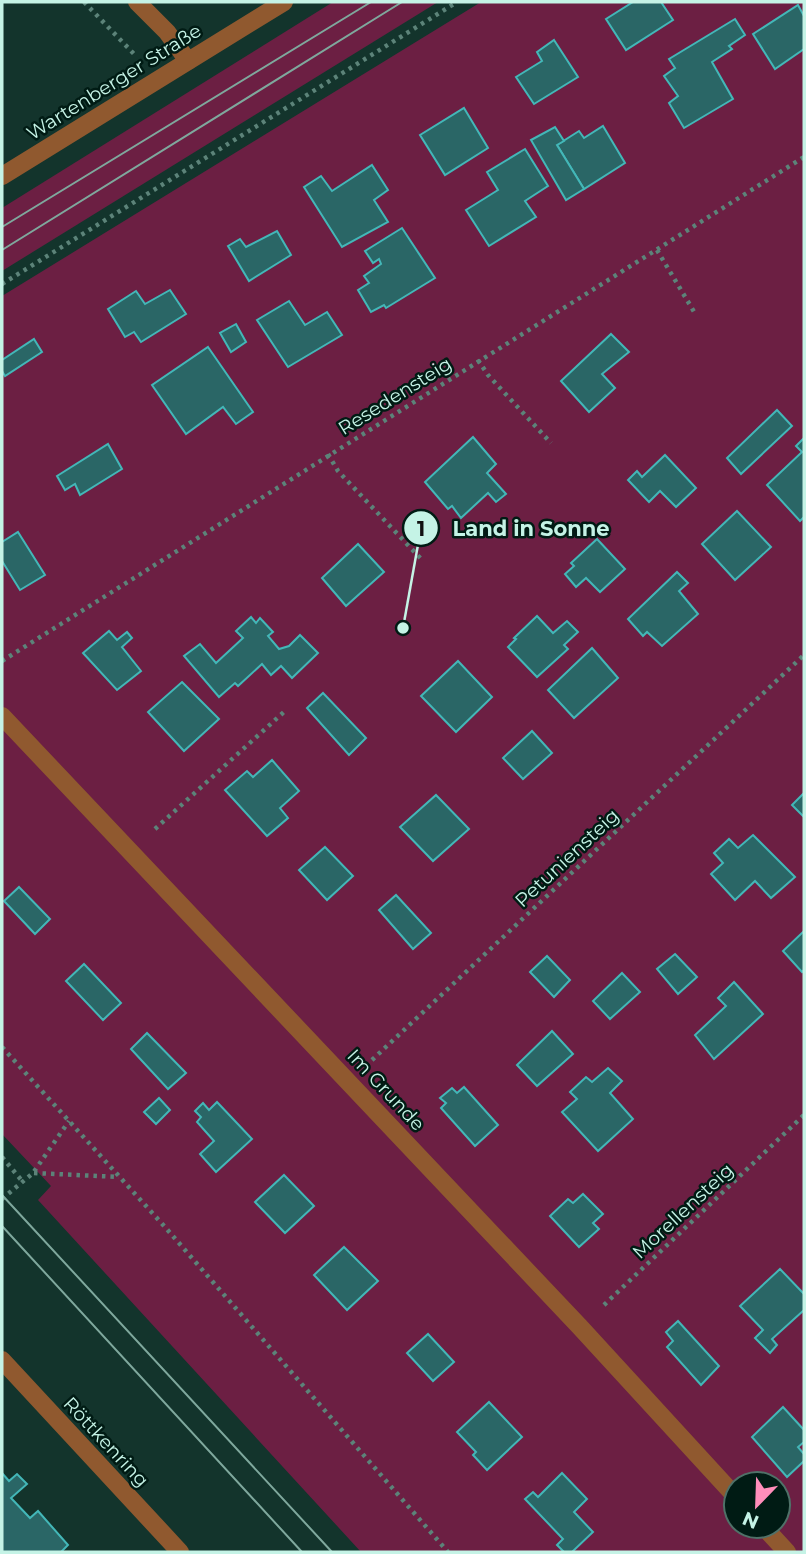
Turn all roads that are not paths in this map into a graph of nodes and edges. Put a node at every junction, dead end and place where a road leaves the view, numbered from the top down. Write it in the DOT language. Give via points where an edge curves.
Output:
graph roads {
  1 [pos="137,2"];
  2 [pos="284,2"];
  3 [pos="188,61"];
  4 [pos="2,176"];
  5 [pos="2,716"];
  6 [pos="2,1360"];
  7 [pos="722,1482"];
  8 [pos="180,1552"];
  1 -- 3 [label="street"];
  2 -- 3 [label="street, Wartenberger Straße"];
  3 -- 4 [label="street, Wartenberger Straße"];
  5 -- 7 [label="street, Im Grunde"];
  6 -- 8 [label="street, Röttkenring"];
}
